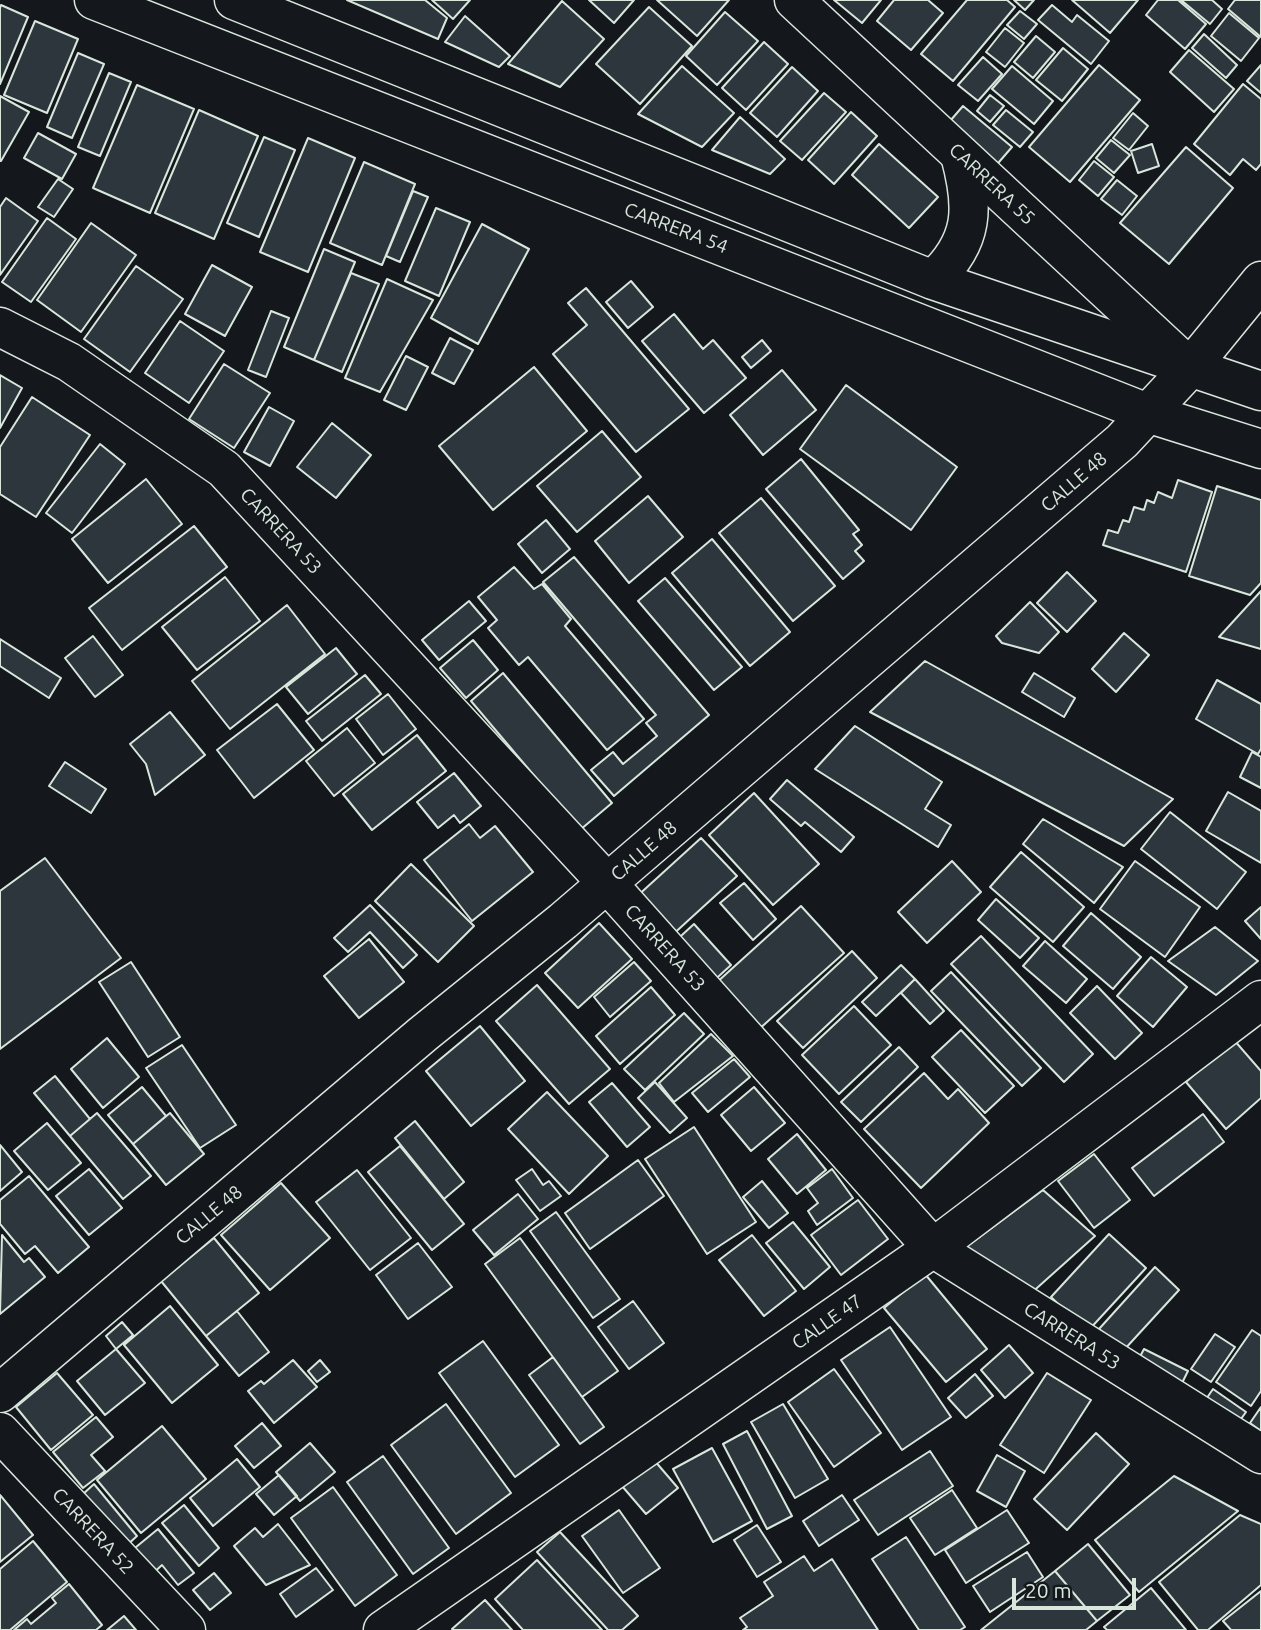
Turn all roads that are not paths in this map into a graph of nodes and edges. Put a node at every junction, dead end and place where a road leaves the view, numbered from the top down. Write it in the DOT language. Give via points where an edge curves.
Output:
graph roads {
  1 [pos="94,0"];
  2 [pos="233,0"];
  3 [pos="794,0"];
  4 [pos="960,155"];
  5 [pos="933,280"];
  6 [pos="1261,282"];
  7 [pos="0,327"];
  8 [pos="1190,368"];
  9 [pos="1261,391"];
  10 [pos="1150,414"];
  11 [pos="1261,449"];
  12 [pos="607,883"];
  13 [pos="1261,1000"];
  14 [pos="933,1248"];
  15 [pos="0,1393"];
  16 [pos="0,1432"];
  17 [pos="1261,1454"];
  18 [pos="186,1630"];
  19 [pos="383,1630"];
  1 -- 10 [label="street, CARRERA 54"];
  2 -- 5 [label="street"];
  3 -- 4 [label="street, CARRERA 55"];
  4 -- 5 [label="street" via="969,190 968,223 956,255"];
  4 -- 8 [label="street, CARRERA 55"];
  5 -- 8 [label="street"];
  6 -- 8 [label="street, CALLE 48"];
  7 -- 12 [label="street, CARRERA 53" via="69,362 224,469"];
  8 -- 9 [label="street"];
  8 -- 10 [label="street, CALLE 48"];
  10 -- 11 [label="street, CARRERA 54"];
  10 -- 12 [label="street, CALLE 48"];
  12 -- 14 [label="street, CARRERA 53"];
  12 -- 15 [label="street, CALLE 48"];
  13 -- 14 [label="street, CALLE 47"];
  14 -- 17 [label="street, CARRERA 53"];
  14 -- 19 [label="street, CALLE 47"];
  16 -- 18 [label="street, CARRERA 52"];
}
